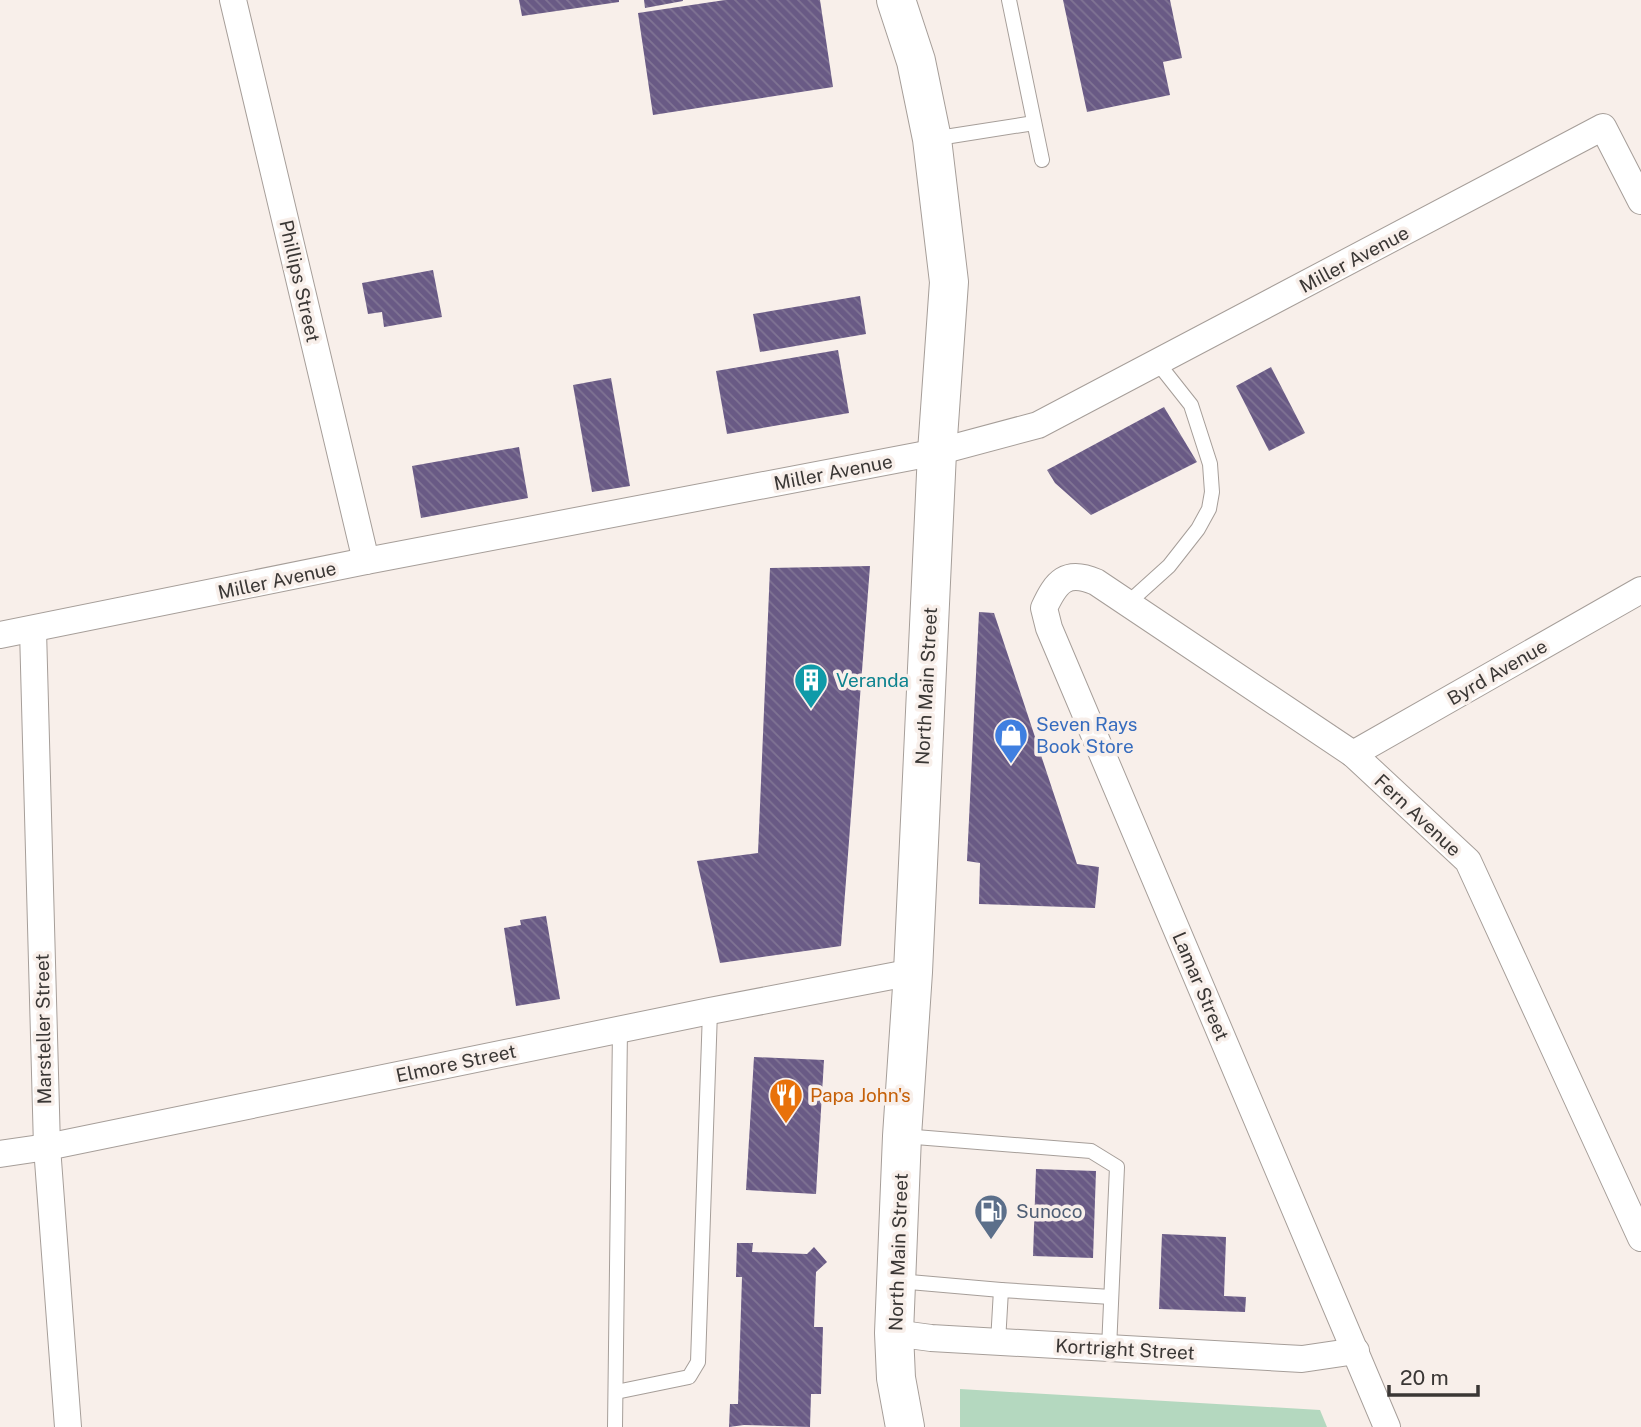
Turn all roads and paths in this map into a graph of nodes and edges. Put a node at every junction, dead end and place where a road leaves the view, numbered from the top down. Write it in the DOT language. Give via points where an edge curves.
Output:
graph roads {
  1 [pos="233,0"];
  2 [pos="896,0"];
  3 [pos="1009,0"];
  4 [pos="1034,123"];
  5 [pos="932,139"];
  6 [pos="1042,160"];
  7 [pos="1641,201"];
  8 [pos="1157,362"];
  9 [pos="937,452"];
  10 [pos="366,561"];
  11 [pos="1096,582"];
  12 [pos="1641,590"];
  13 [pos="1128,603"];
  14 [pos="33,630"];
  15 [pos="0,635"];
  16 [pos="1353,754"];
  17 [pos="913,972"];
  18 [pos="710,1011"];
  19 [pos="620,1029"];
  20 [pos="902,1136"];
  21 [pos="47,1147"];
  22 [pos="0,1154"];
  23 [pos="1641,1238"];
  24 [pos="898,1281"];
  25 [pos="1001,1290"];
  26 [pos="1111,1297"];
  27 [pos="894,1333"];
  28 [pos="998,1342"];
  29 [pos="1109,1349"];
  30 [pos="1356,1351"];
  31 [pos="896,1378"];
  32 [pos="616,1392"];
  33 [pos="68,1427"];
  34 [pos="615,1427"];
  35 [pos="887,1427"];
  36 [pos="905,1427"];
  37 [pos="1387,1427"];
  1 -- 10 [label="street, Phillips Street"];
  2 -- 5 [label="main road, North Main Street" via="916,61"];
  3 -- 4 [label="lane"];
  4 -- 5 [label="lane"];
  4 -- 6 [label="lane"];
  5 -- 9 [label="main road, North Main Street" via="949,282"];
  7 -- 8 [label="street, Miller Avenue" via="1603,127"];
  8 -- 9 [label="street, Miller Avenue" via="1038,425"];
  8 -- 13 [label="lane" via="1191,405 1210,464 1212,492 1198,529 1168,566"];
  9 -- 10 [label="street, Miller Avenue"];
  9 -- 17 [label="main road, North Main Street"];
  10 -- 14 [label="street, Miller Avenue"];
  11 -- 13 [label="street, Fern Avenue"];
  11 -- 30 [label="street, Lamar Street" via="1081,575 1064,578 1044,608 1049,628"];
  12 -- 16 [label="street, Byrd Avenue"];
  13 -- 16 [label="street, Fern Avenue"];
  14 -- 15 [label="street, Miller Avenue"];
  14 -- 21 [label="street, Marsteller Street"];
  16 -- 23 [label="street, Fern Avenue" via="1468,862"];
  17 -- 18 [label="street, Elmore Street"];
  17 -- 20 [label="main road, North Main Street"];
  18 -- 19 [label="street, Elmore Street"];
  18 -- 32 [label="lane" via="698,1362 689,1377"];
  19 -- 21 [label="street, Elmore Street"];
  19 -- 32 [label="lane"];
  20 -- 24 [label="main road, North Main Street"];
  20 -- 26 [label="lane" via="1091,1151 1117,1167"];
  21 -- 22 [label="street, Elmore Street"];
  21 -- 33 [label="street, Marsteller Street"];
  24 -- 25 [label="lane"];
  24 -- 27 [label="main road, North Main Street"];
  25 -- 26 [label="lane"];
  25 -- 28 [label="lane"];
  26 -- 29 [label="lane"];
  27 -- 28 [label="street, Kortright Street"];
  27 -- 31 [label="main road, North Main Street"];
  28 -- 29 [label="street, Kortright Street"];
  29 -- 30 [label="street, Kortright Street" via="1302,1359"];
  30 -- 37 [label="street, Lamar Street"];
  31 -- 35 [label="main road, North Main Street"];
  31 -- 36 [label="main road, North Main Street"];
  32 -- 34 [label="lane"];
}
